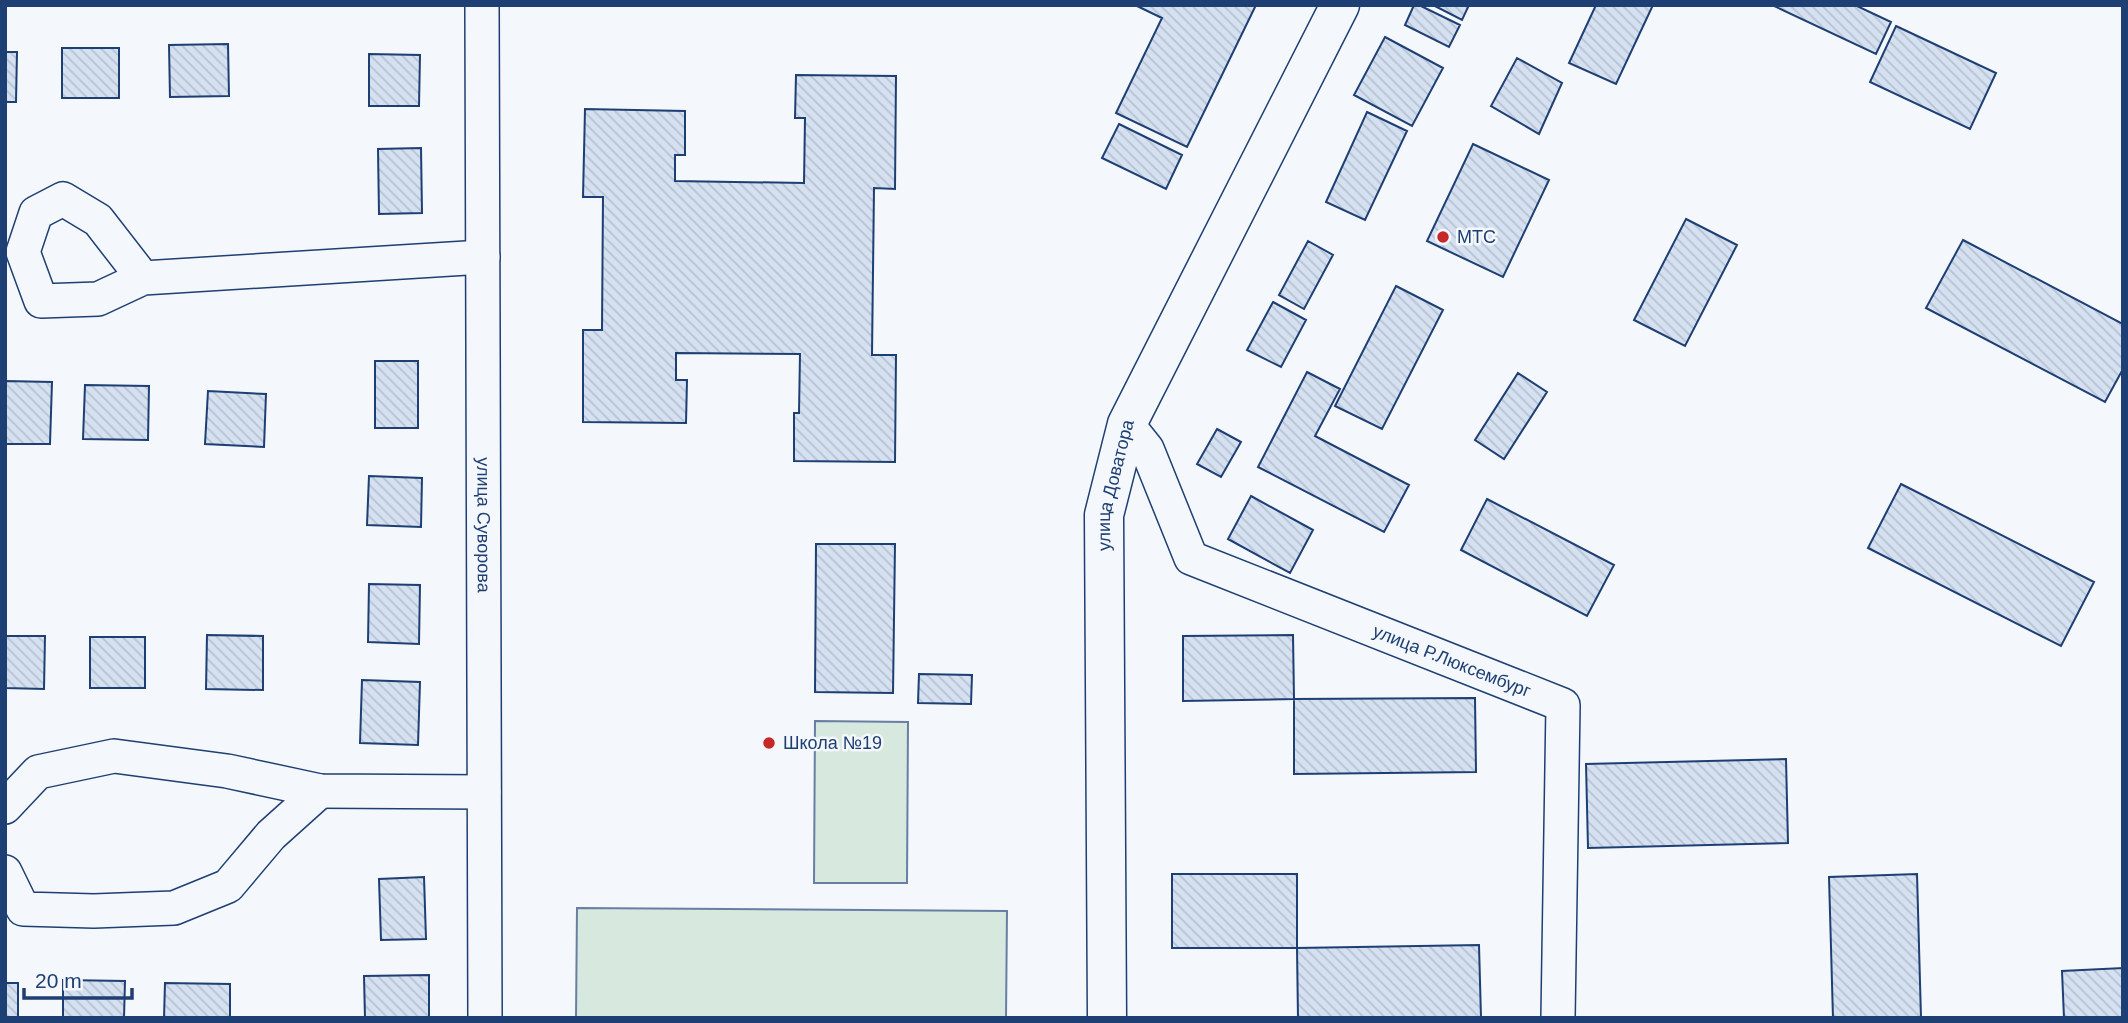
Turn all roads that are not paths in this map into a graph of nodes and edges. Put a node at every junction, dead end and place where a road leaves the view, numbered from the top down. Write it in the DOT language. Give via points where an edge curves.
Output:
graph roads {
  1 [pos="482,5"];
  2 [pos="1340,5"];
  3 [pos="483,257"];
  4 [pos="144,278"];
  5 [pos="1127,424"];
  6 [pos="320,791"];
  7 [pos="484,792"];
  8 [pos="5,807"];
  9 [pos="5,872"];
  10 [pos="485,1018"];
  11 [pos="1107,1018"];
  12 [pos="1558,1018"];
  1 -- 3 [label="street, улица Суворова"];
  2 -- 5 [label="street, улица Доватора"];
  3 -- 4 [label="street"];
  3 -- 7 [label="street, улица Суворова"];
  5 -- 11 [label="street, улица Доватора" via="1104,515"];
  5 -- 12 [label="street, улица Р.Люксембург" via="1147,449 1191,558 1563,705"];
  6 -- 7 [label="street"];
  6 -- 8 [label="street" via="227,771 114,756 38,772"];
  6 -- 9 [label="street" via="271,835 229,887 174,908 23,909"];
  7 -- 10 [label="street, улица Суворова"];
}
